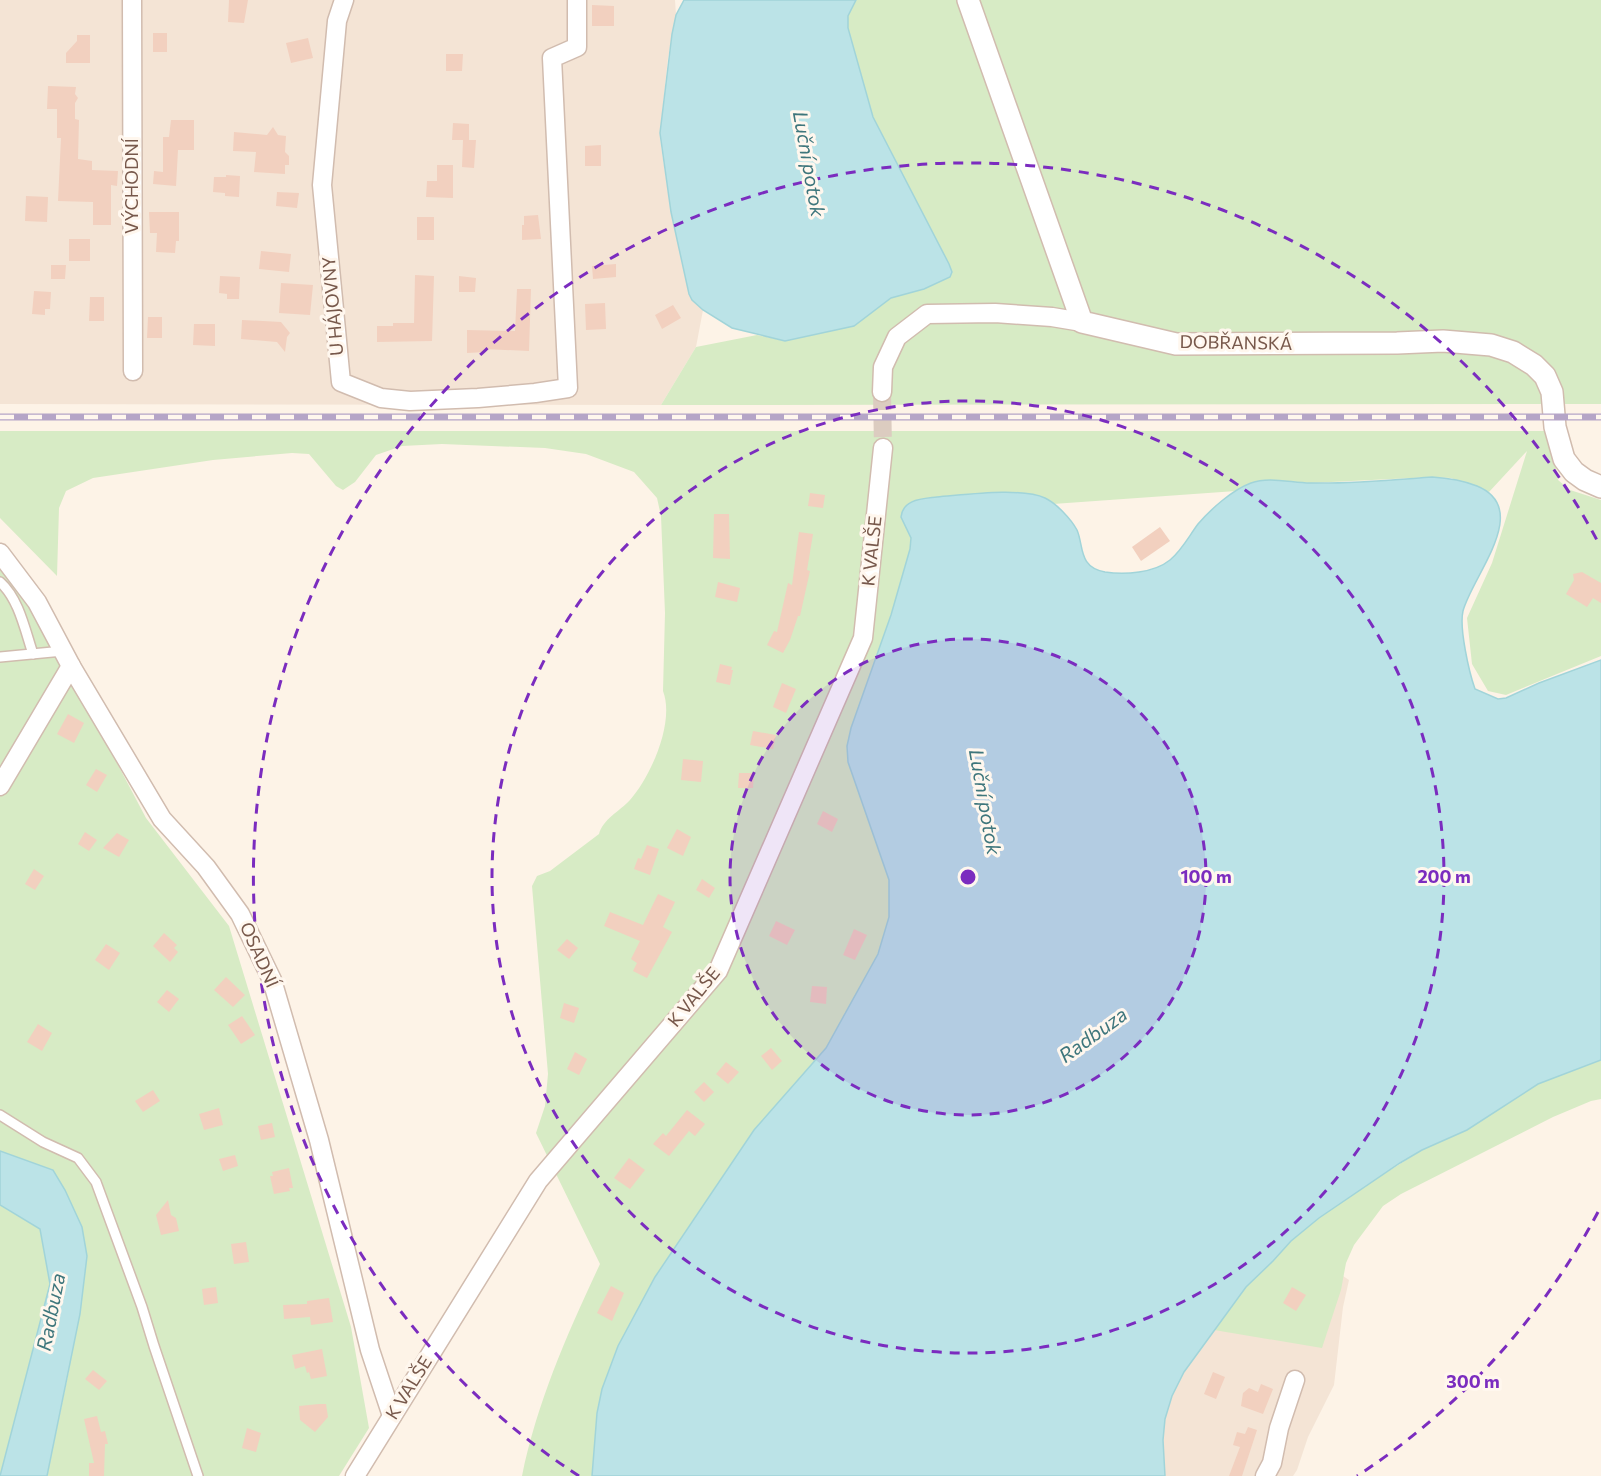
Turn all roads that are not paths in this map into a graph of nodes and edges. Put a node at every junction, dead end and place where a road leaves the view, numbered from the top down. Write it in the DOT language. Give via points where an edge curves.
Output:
graph roads {
  1 [pos="132,0"];
  2 [pos="344,0"];
  3 [pos="577,0"];
  4 [pos="968,0"];
  5 [pos="1082,322"];
  6 [pos="133,371"];
  7 [pos="882,392"];
  8 [pos="883,448"];
  9 [pos="1601,487"];
  10 [pos="0,553"];
  11 [pos="0,582"];
  12 [pos="33,654"];
  13 [pos="0,657"];
  14 [pos="68,658"];
  15 [pos="0,786"];
  16 [pos="0,1115"];
  17 [pos="1295,1380"];
  18 [pos="392,1416"];
  19 [pos="198,1476"];
  20 [pos="355,1476"];
  21 [pos="1265,1476"];
  1 -- 6 [label="street, VÝCHODNÍ"];
  2 -- 3 [label="street, U HÁJOVNY" via="337,21 322,185 340,382 381,398 410,401 568,388 552,58 577,47"];
  4 -- 5 [label="street"];
  5 -- 7 [label="street" via="995,313 927,314 897,337 883,367"];
  5 -- 9 [label="street, DOBŘANSKÁ" via="1176,344 1443,341 1491,345 1513,352 1545,376 1552,392 1564,459 1574,472"];
  8 -- 18 [label="street, K VALŠE" via="863,638 718,971 538,1181"];
  10 -- 14 [label="street, OSADNÍ" via="37,602"];
  11 -- 12 [label="lane" via="8,589 20,615"];
  12 -- 13 [label="lane"];
  12 -- 14 [label="lane"];
  14 -- 15 [label="street"];
  14 -- 18 [label="street, OSADNÍ" via="162,819 206,867 240,914 272,980 319,1140 370,1350"];
  16 -- 19 [label="lane" via="78,1158 96,1182"];
  17 -- 21 [label="street"];
  18 -- 20 [label="street, K VALŠE"];
}
